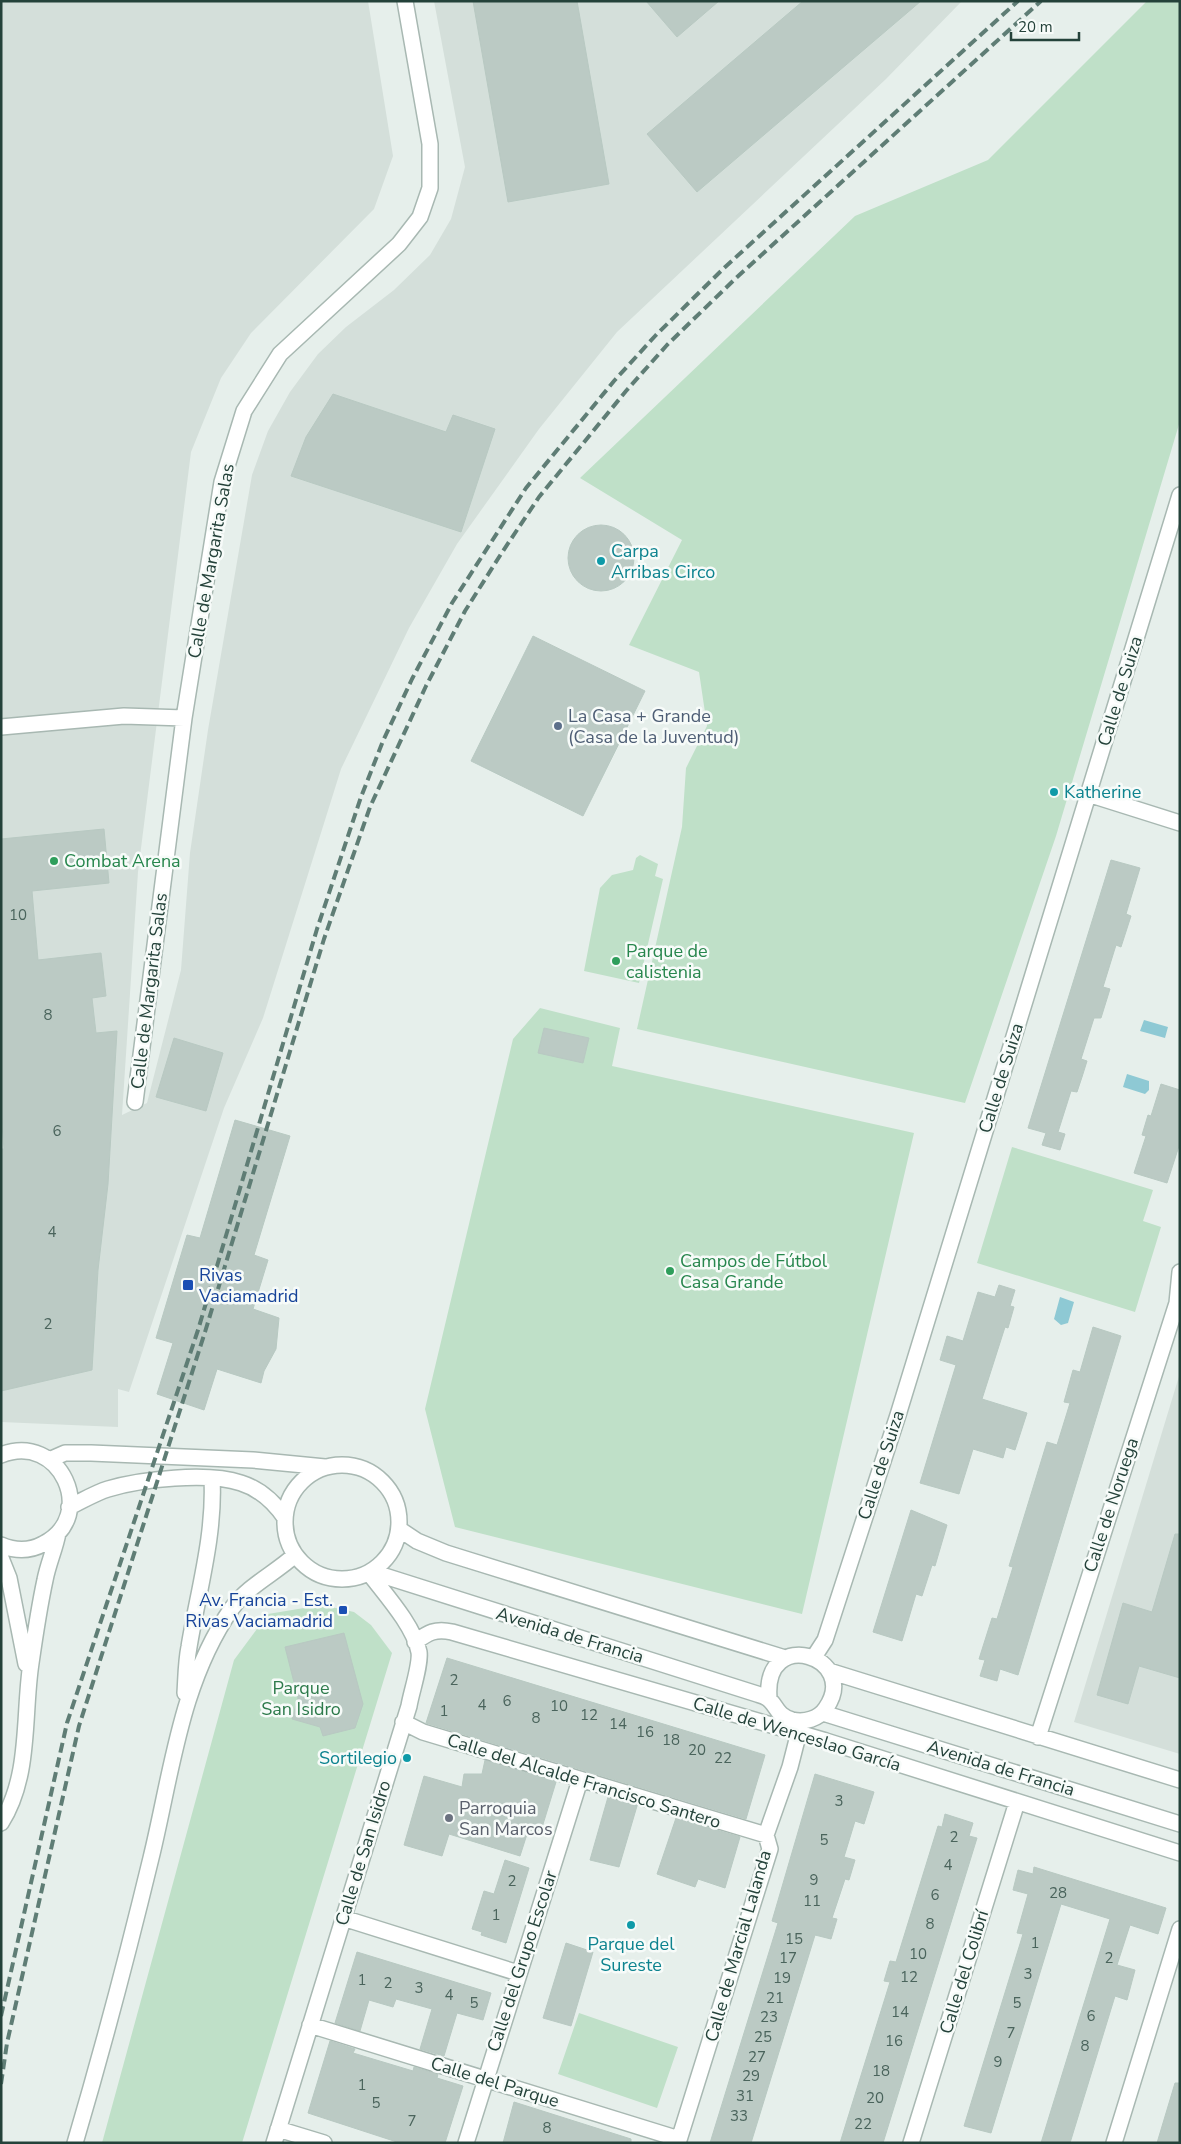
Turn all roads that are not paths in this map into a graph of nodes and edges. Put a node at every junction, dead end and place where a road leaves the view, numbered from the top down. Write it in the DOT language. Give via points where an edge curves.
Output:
graph roads {
  1 [pos="405,1"];
  2 [pos="1180,495"];
  3 [pos="1174,534"];
  4 [pos="184,718"];
  5 [pos="1,727"];
  6 [pos="1088,794"];
  7 [pos="1180,823"];
  8 [pos="135,1102"];
  9 [pos="1180,1272"];
  10 [pos="1178,1304"];
  11 [pos="1,1455"];
  12 [pos="48,1460"];
  13 [pos="326,1467"];
  14 [pos="212,1479"];
  15 [pos="70,1507"];
  16 [pos="285,1518"];
  17 [pos="399,1529"];
  18 [pos="58,1532"];
  19 [pos="1,1545"];
  20 [pos="295,1555"];
  21 [pos="1,1558"];
  22 [pos="370,1572"];
  23 [pos="415,1642"];
  24 [pos="814,1657"];
  25 [pos="785,1658"];
  26 [pos="829,1671"];
  27 [pos="29,1678"];
  28 [pos="769,1698"];
  29 [pos="184,1707"];
  30 [pos="823,1713"];
  31 [pos="403,1722"];
  32 [pos="800,1728"];
  33 [pos="1038,1737"];
  34 [pos="580,1780"];
  35 [pos="1180,1780"];
  36 [pos="1017,1802"];
  37 [pos="1,1823"];
  38 [pos="1180,1824"];
  39 [pos="766,1835"];
  40 [pos="1180,1854"];
  41 [pos="343,1918"];
  42 [pos="1180,1928"];
  43 [pos="518,1973"];
  44 [pos="310,2025"];
  45 [pos="484,2080"];
  46 [pos="276,2136"];
  47 [pos="679,2141"];
  48 [pos="75,2143"];
  49 [pos="324,2143"];
  50 [pos="466,2143"];
  51 [pos="910,2143"];
  52 [pos="1114,2143"];
  1 -- 4 [label="street, Calle de Margarita Salas" via="430,144 430,188 420,217 400,244 280,354 244,411 222,482"];
  2 -- 3 [label="street, Calle de Suiza"];
  3 -- 6 [label="street, Calle de Suiza"];
  4 -- 5 [label="street" via="124,716"];
  4 -- 8 [label="street, Calle de Margarita Salas"];
  6 -- 7 [label="street"];
  6 -- 24 [label="street, Calle de Suiza" via="898,1414 825,1640"];
  9 -- 10 [label="street, Calle de Noruega"];
  10 -- 33 [label="street, Calle de Noruega"];
  11 -- 12 [label="street" via="24,1451 40,1454"];
  12 -- 13 [label="street" via="65,1453 91,1453 253,1460"];
  12 -- 15 [label="street" via="65,1478"];
  13 -- 16 [label="street" via="310,1474 298,1486 289,1501"];
  13 -- 17 [label="street" via="352,1466 381,1480 395,1500"];
  14 -- 15 [label="street" via="132,1483 106,1489"];
  14 -- 16 [label="street" via="240,1482 259,1491 275,1504"];
  14 -- 29 [label="street" via="213,1502 188,1649"];
  15 -- 18 [label="street"];
  16 -- 20 [label="street" via="286,1535"];
  17 -- 22 [label="street" via="390,1554"];
  17 -- 25 [label="street" via="446,1554"];
  18 -- 19 [label="street" via="34,1548 17,1549"];
  18 -- 27 [label="street" via="55,1552 45,1578"];
  20 -- 22 [label="street" via="308,1568 333,1579 351,1579"];
  20 -- 29 [label="street" via="256,1584 233,1608 214,1639"];
  21 -- 27 [label="street" via="9,1578"];
  22 -- 23 [label="street, Calle de San Isidro" via="395,1606"];
  22 -- 28 [label="street, Avenida de Francia"];
  23 -- 31 [label="street, Calle de San Isidro" via="419,1653"];
  23 -- 32 [label="street, Calle de Wenceslao García" via="432,1630 440,1629"];
  24 -- 25 [label="street" via="804,1654"];
  24 -- 26 [label="street"];
  25 -- 28 [label="street" via="773,1668 768,1682"];
  26 -- 30 [label="street" via="834,1686 832,1700"];
  26 -- 33 [label="street"];
  27 -- 37 [label="street" via="20,1771 14,1795"];
  28 -- 32 [label="street" via="781,1715"];
  29 -- 48 [label="street" via="151,1856"];
  30 -- 32 [label="street"];
  30 -- 38 [label="street, Avenida de Francia"];
  31 -- 34 [label="street, Calle del Alcalde Francisco Santero" via="423,1732"];
  31 -- 41 [label="street, Calle de San Isidro"];
  32 -- 36 [label="street, Calle de Wenceslao García"];
  32 -- 39 [label="street, Calle de Marcial Lalanda"];
  33 -- 35 [label="street"];
  34 -- 39 [label="street, Calle del Alcalde Francisco Santero"];
  34 -- 43 [label="street, Calle del Grupo Escolar"];
  36 -- 40 [label="street, Calle de Wenceslao García"];
  36 -- 51 [label="street, Calle del Colibrí"];
  39 -- 47 [label="street, Calle de Marcial Lalanda" via="770,1849"];
  41 -- 43 [label="street"];
  41 -- 44 [label="street, Calle de San Isidro"];
  42 -- 52 [label="street"];
  43 -- 45 [label="street, Calle del Grupo Escolar"];
  44 -- 45 [label="street, Calle del Parque"];
  44 -- 46 [label="street, Calle de San Isidro"];
  45 -- 47 [label="street, Calle del Parque"];
  45 -- 50 [label="street, Calle del Grupo Escolar"];
  46 -- 49 [label="street"];
}
